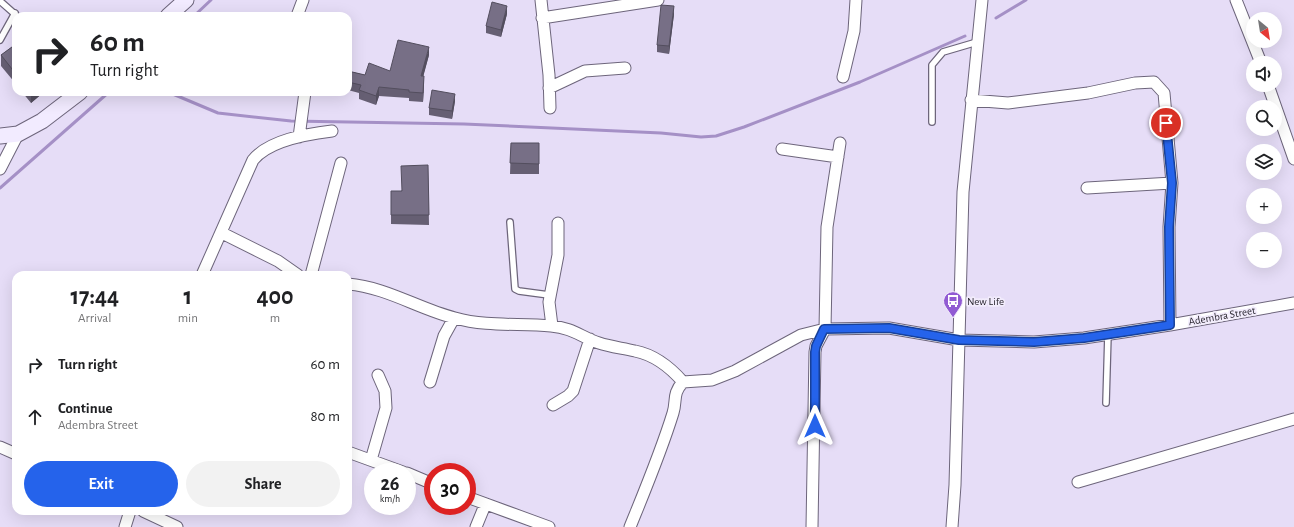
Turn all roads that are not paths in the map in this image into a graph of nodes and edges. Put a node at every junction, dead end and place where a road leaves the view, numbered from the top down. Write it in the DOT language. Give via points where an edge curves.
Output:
graph roads {
  1 [pos="0,0"];
  2 [pos="186,0"];
  3 [pos="303,0"];
  4 [pos="541,0"];
  5 [pos="658,0"];
  6 [pos="856,0"];
  7 [pos="982,0"];
  8 [pos="1236,0"];
  9 [pos="13,12"];
  10 [pos="172,12"];
  11 [pos="298,12"];
  12 [pos="542,18"];
  13 [pos="12,21"];
  14 [pos="0,39"];
  15 [pos="977,42"];
  16 [pos="1258,56"];
  17 [pos="625,68"];
  18 [pos="843,78"];
  19 [pos="549,88"];
  20 [pos="1270,92"];
  21 [pos="73,96"];
  22 [pos="304,96"];
  23 [pos="971,100"];
  24 [pos="550,108"];
  25 [pos="932,122"];
  26 [pos="300,127"];
  27 [pos="332,131"];
  28 [pos="18,134"];
  29 [pos="0,136"];
  30 [pos="840,142"];
  31 [pos="782,149"];
  32 [pos="838,157"];
  33 [pos="1294,159"];
  34 [pos="341,163"];
  35 [pos="0,170"];
  36 [pos="1172,183"];
  37 [pos="1087,188"];
  38 [pos="510,222"];
  39 [pos="558,223"];
  40 [pos="222,234"];
  41 [pos="204,271"];
  42 [pos="292,271"];
  43 [pos="312,271"];
  44 [pos="352,285"];
  45 [pos="550,295"];
  46 [pos="1294,303"];
  47 [pos="454,318"];
  48 [pos="1170,325"];
  49 [pos="552,326"];
  50 [pos="824,329"];
  51 [pos="1108,334"];
  52 [pos="590,339"];
  53 [pos="959,340"];
  54 [pos="378,375"];
  55 [pos="430,382"];
  56 [pos="682,382"];
  57 [pos="1106,402"];
  58 [pos="553,406"];
  59 [pos="1294,418"];
  60 [pos="0,447"];
  61 [pos="12,452"];
  62 [pos="352,453"];
  63 [pos="371,460"];
  64 [pos="379,463"];
  65 [pos="1078,482"];
  66 [pos="476,501"];
  67 [pos="486,505"];
  68 [pos="129,515"];
  69 [pos="152,515"];
  70 [pos="125,527"];
  71 [pos="177,527"];
  72 [pos="476,527"];
  73 [pos="549,527"];
  74 [pos="630,527"];
  75 [pos="812,527"];
  76 [pos="952,527"];
  1 -- 9 [label="lane"];
  2 -- 10 [label="street"];
  3 -- 11 [label="street"];
  4 -- 12 [label="street"];
  5 -- 12 [label="street"];
  6 -- 18 [label="street" via="854,31"];
  7 -- 15 [label="street"];
  8 -- 16 [label="street"];
  12 -- 19 [label="street"];
  13 -- 14 [label="lane"];
  15 -- 23 [label="street"];
  15 -- 25 [label="lane" via="943,52 932,65"];
  17 -- 19 [label="street" via="585,71"];
  19 -- 24 [label="street"];
  20 -- 33 [label="street"];
  21 -- 28 [label="street" via="42,121"];
  22 -- 26 [label="street"];
  23 -- 36 [label="street" via="1008,103 1154,82 1164,93"];
  23 -- 53 [label="street" via="962,207"];
  26 -- 27 [label="street" via="307,134"];
  26 -- 40 [label="street" via="266,148 253,160"];
  28 -- 29 [label="street"];
  28 -- 35 [label="street"];
  30 -- 32 [label="street"];
  31 -- 32 [label="street"];
  32 -- 50 [label="street" via="827,227"];
  34 -- 43 [label="street"];
  36 -- 37 [label="street"];
  36 -- 48 [label="street" via="1169,227"];
  38 -- 45 [label="lane" via="515,289"];
  39 -- 45 [label="street" via="558,255"];
  40 -- 41 [label="street"];
  40 -- 42 [label="street" via="278,261"];
  44 -- 47 [label="street" via="384,292"];
  45 -- 49 [label="street"];
  46 -- 48 [label="street, Adembra Street"];
  47 -- 49 [label="street" via="507,326"];
  47 -- 55 [label="street" via="444,336"];
  48 -- 51 [label="street, Adembra Street"];
  49 -- 52 [label="street" via="577,332"];
  50 -- 53 [label="street, Adembra Street" via="889,328"];
  50 -- 56 [label="street, Adembra Street" via="801,335 735,371 712,380"];
  50 -- 75 [label="street" via="815,352"];
  51 -- 53 [label="street, Adembra Street" via="1034,342"];
  51 -- 57 [label="lane"];
  52 -- 56 [label="street" via="655,358 670,368"];
  52 -- 58 [label="street" via="573,391"];
  53 -- 76 [label="street"];
  54 -- 63 [label="street" via="384,391 386,408"];
  56 -- 74 [label="street" via="677,388 674,411"];
  59 -- 65 [label="street"];
  60 -- 61 [label="street"];
  62 -- 63 [label="street"];
  63 -- 64 [label="street"];
  66 -- 67 [label="street"];
  67 -- 72 [label="street"];
  67 -- 73 [label="street"];
  68 -- 70 [label="street"];
  69 -- 71 [label="street"];
}
